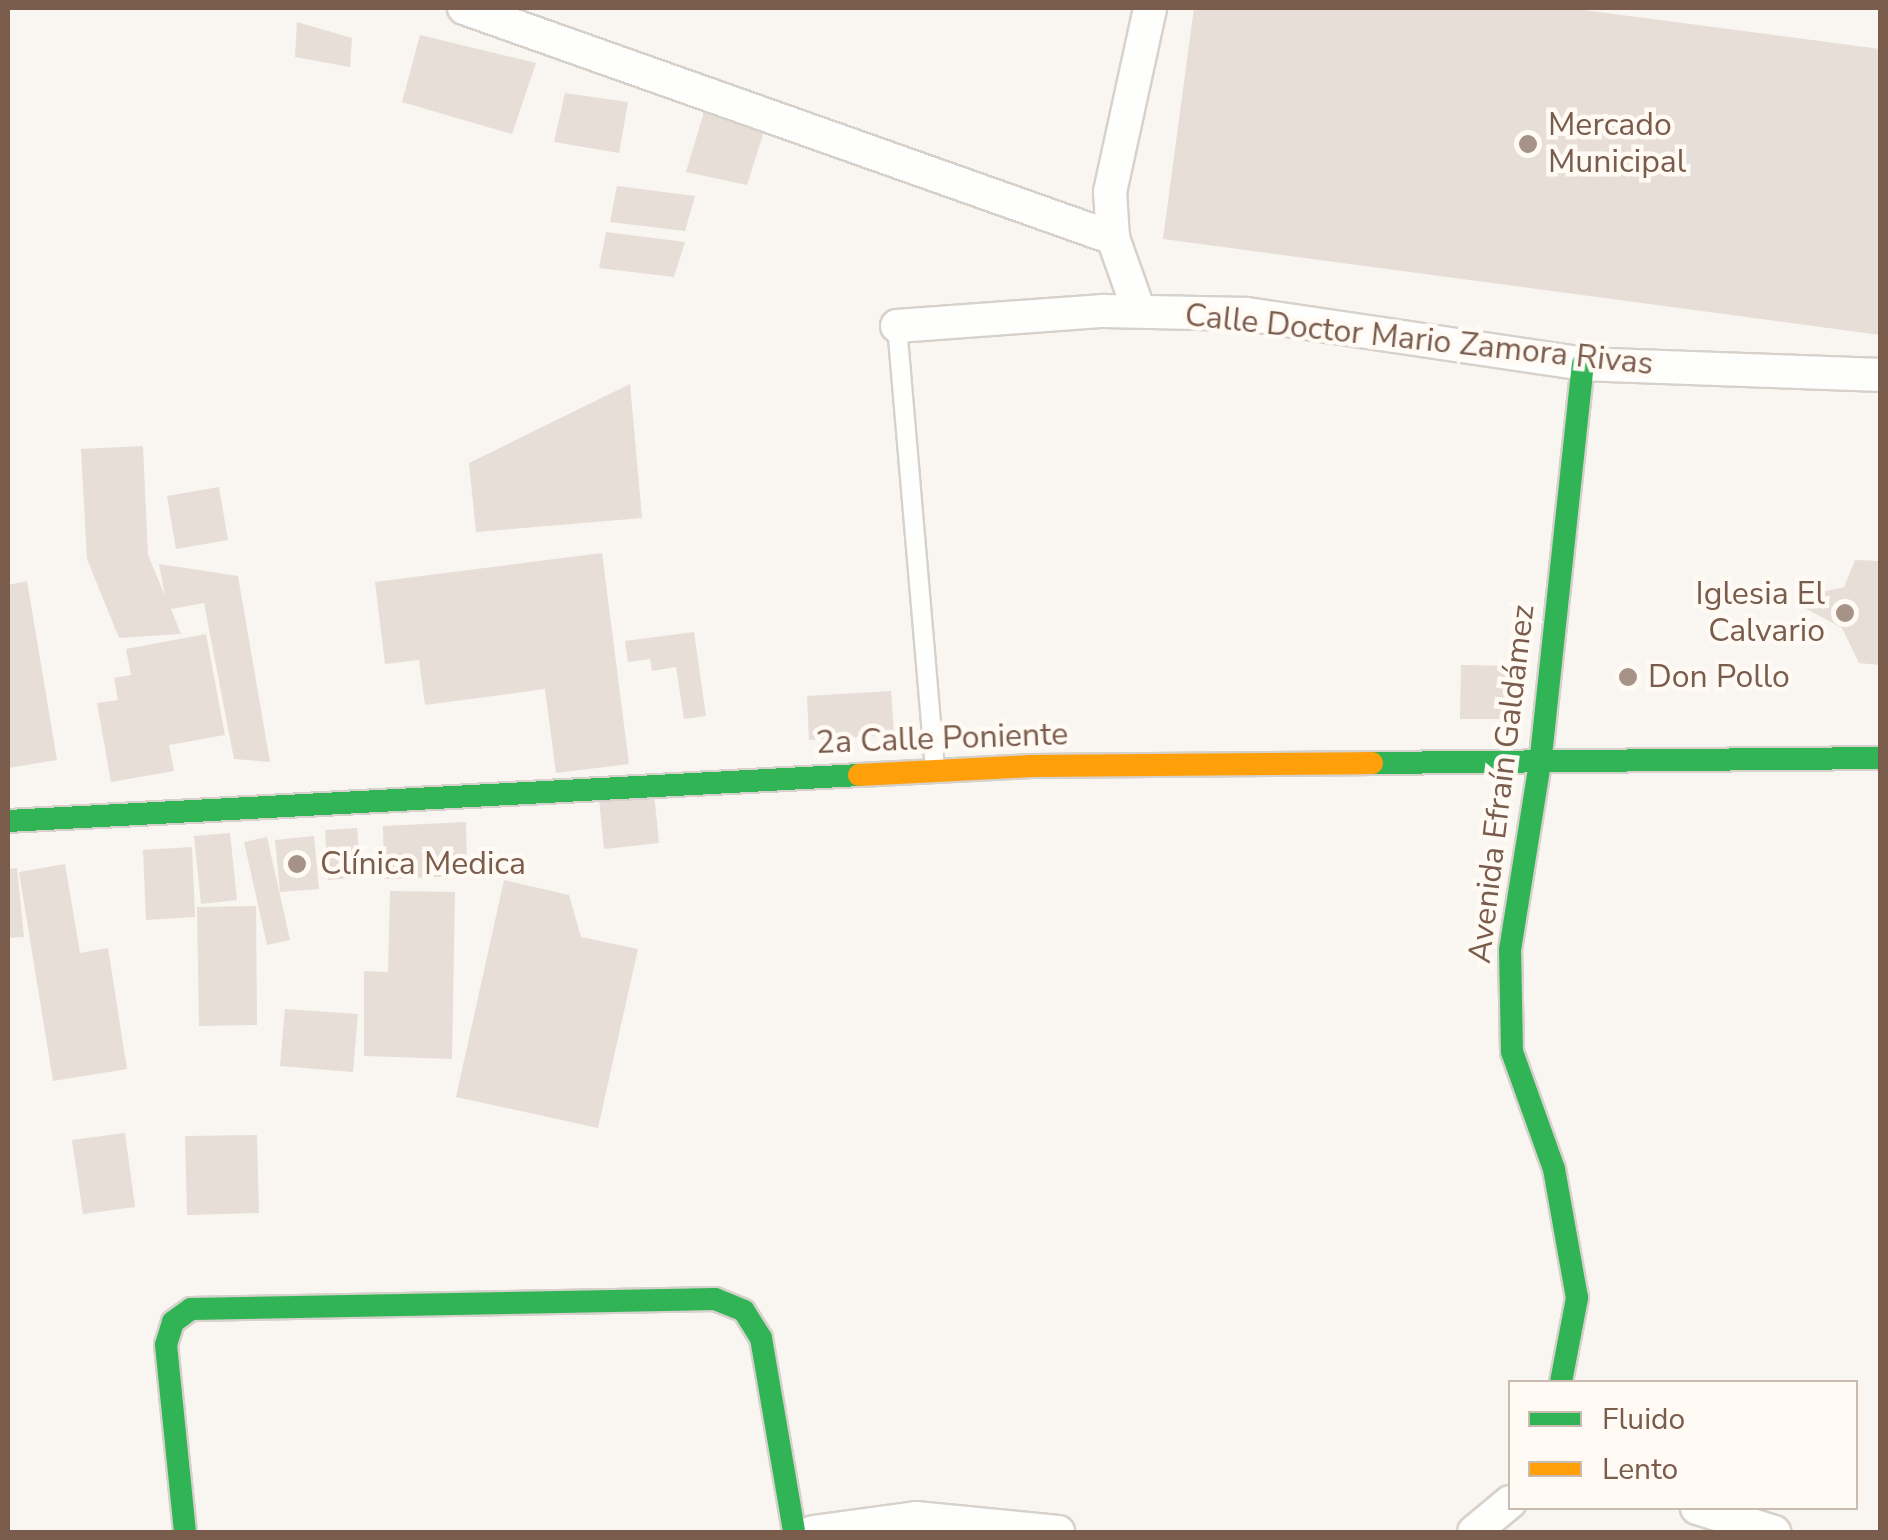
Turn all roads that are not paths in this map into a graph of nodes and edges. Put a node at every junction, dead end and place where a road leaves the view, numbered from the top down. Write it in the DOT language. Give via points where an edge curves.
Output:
graph roads {
  1 [pos="464,8"];
  2 [pos="1150,8"];
  3 [pos="1113,238"];
  4 [pos="1140,312"];
  5 [pos="897,326"];
  6 [pos="1583,364"];
  7 [pos="1880,376"];
  8 [pos="1541,756"];
  9 [pos="1880,758"];
  10 [pos="935,771"];
  11 [pos="8,821"];
  12 [pos="1561,1380"];
  13 [pos="1508,1504"];
  14 [pos="1703,1510"];
  15 [pos="1020,1528"];
  16 [pos="185,1532"];
  17 [pos="794,1532"];
  18 [pos="813,1532"];
  19 [pos="1058,1532"];
  20 [pos="1474,1532"];
  21 [pos="1774,1532"];
  1 -- 3 [label="street"];
  2 -- 3 [label="street" via="1110,192"];
  3 -- 4 [label="street"];
  4 -- 5 [label="street, Calle Doctor Mario Zamora Rivas"];
  4 -- 6 [label="street, Calle Doctor Mario Zamora Rivas" via="1246,314"];
  5 -- 10 [label="lane"];
  6 -- 7 [label="street, Calle Doctor Mario Zamora Rivas"];
  6 -- 8 [label="street, Avenida Efraín Galdámez"];
  8 -- 9 [label="street, 2a Calle Poniente"];
  8 -- 10 [label="street, 2a Calle Poniente"];
  8 -- 12 [label="street, Avenida Efraín Galdámez" via="1510,950 1512,1052 1554,1170 1577,1298"];
  10 -- 11 [label="street, 2a Calle Poniente"];
  13 -- 20 [label="street"];
  14 -- 21 [label="street"];
  15 -- 18 [label="street" via="916,1518"];
  15 -- 19 [label="street"];
  16 -- 17 [label="street" via="166,1345 172,1322 191,1310 715,1299 744,1311 762,1338"];
}
